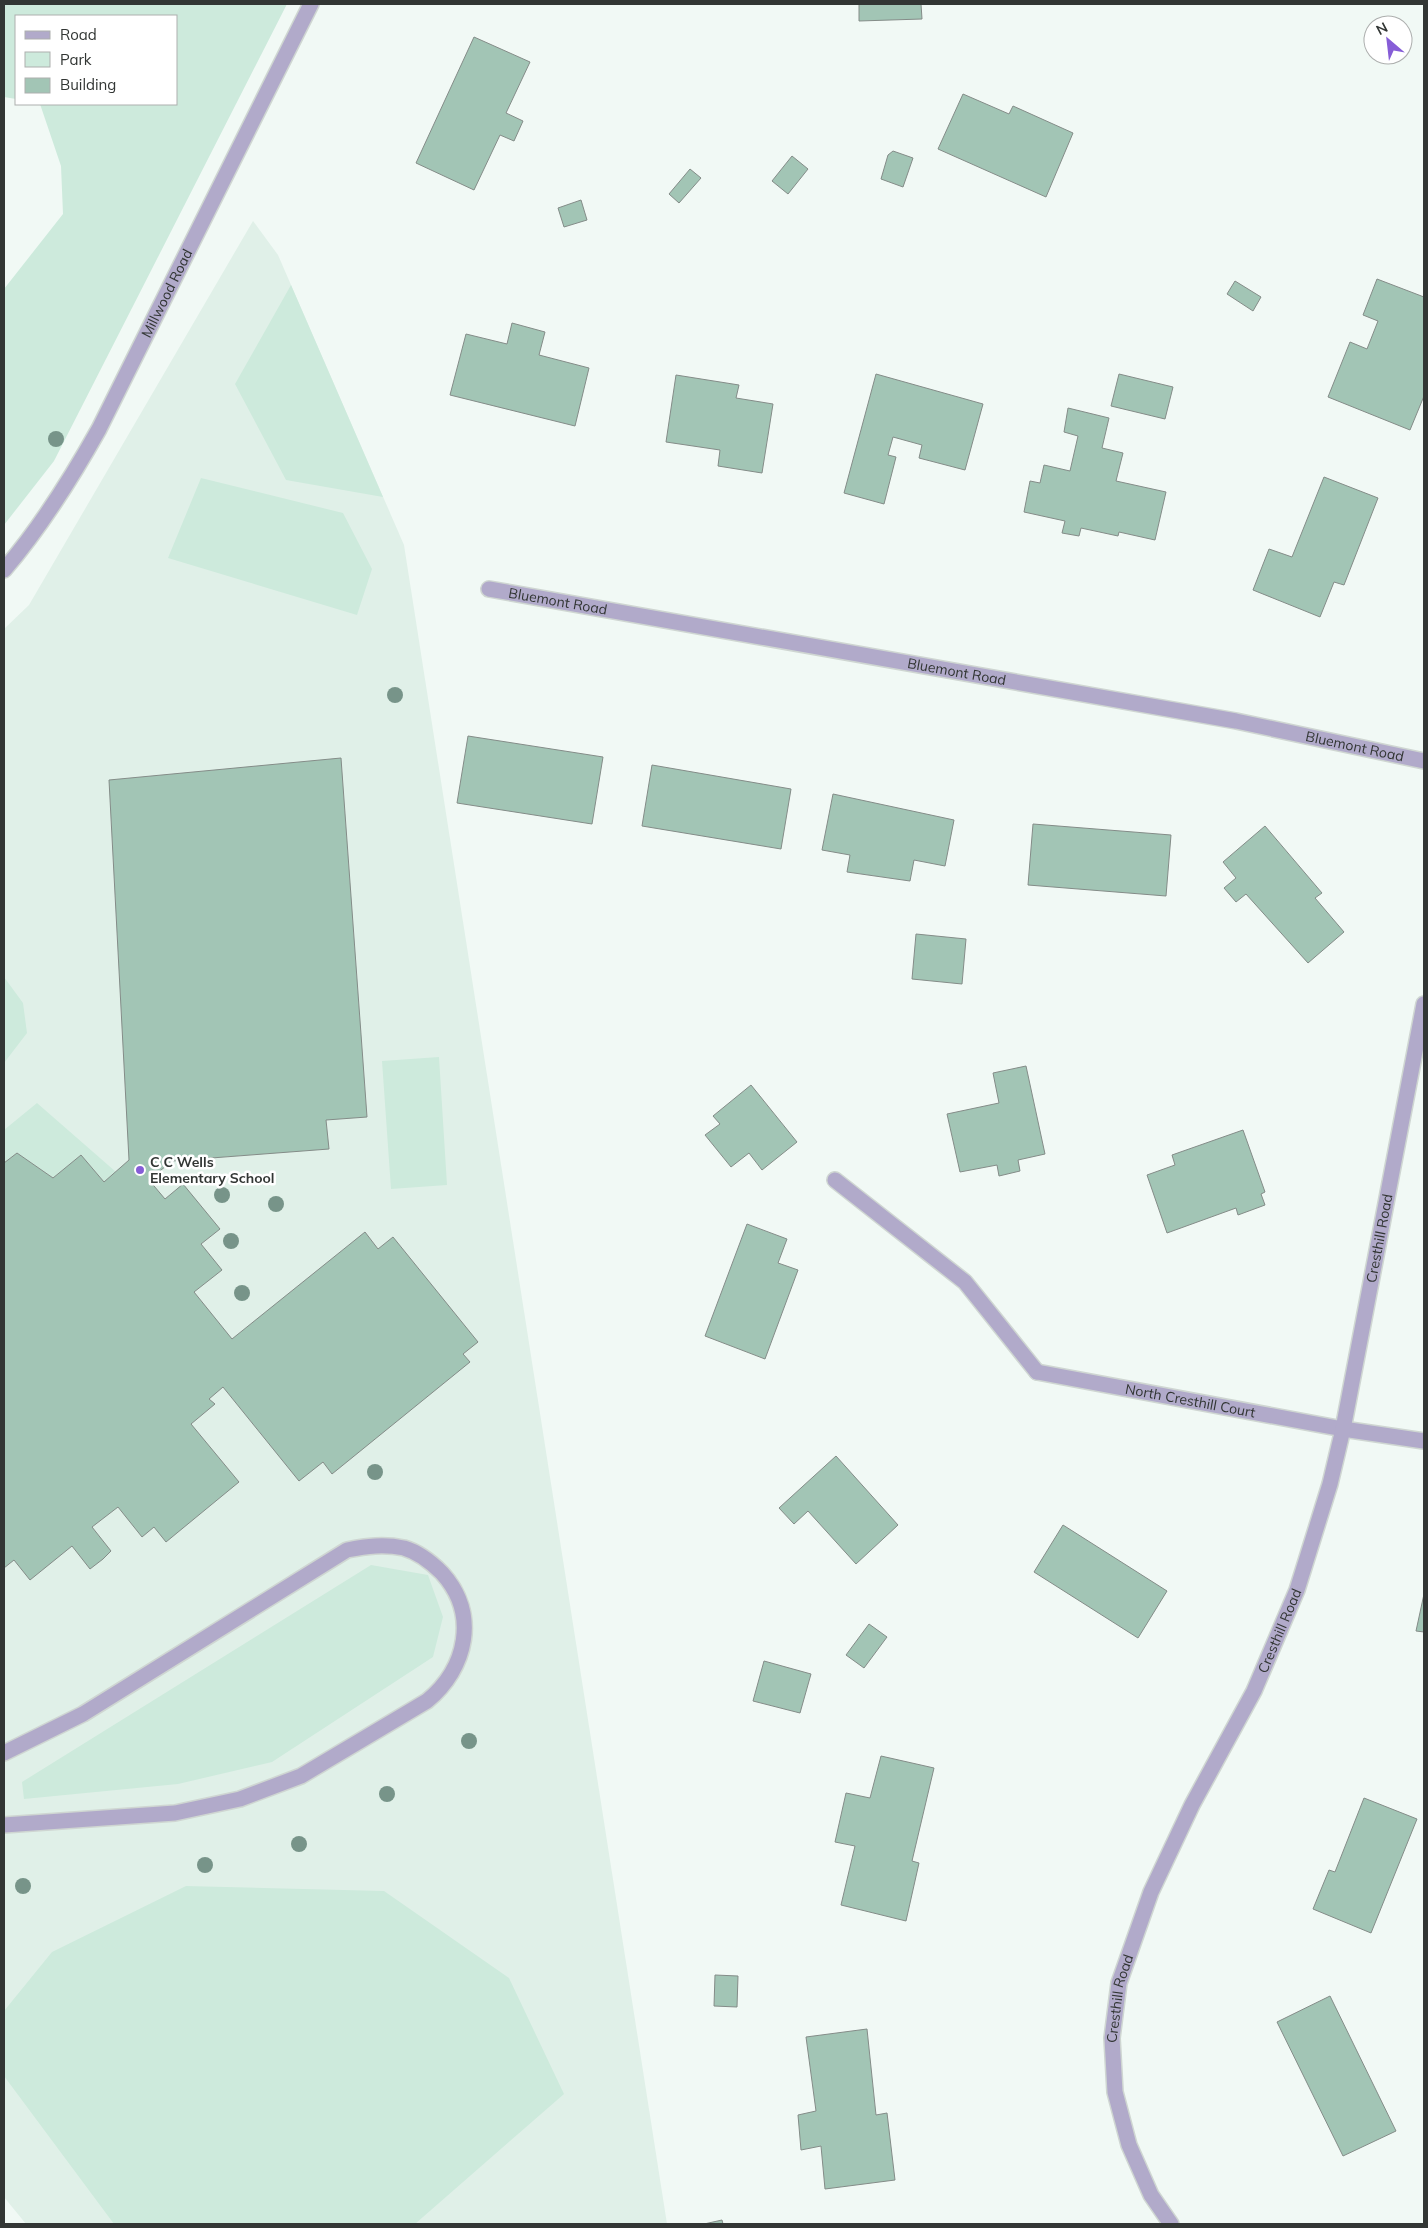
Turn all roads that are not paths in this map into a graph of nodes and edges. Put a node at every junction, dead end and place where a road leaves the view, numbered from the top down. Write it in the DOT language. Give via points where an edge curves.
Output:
graph roads {
  1 [pos="311,4"];
  2 [pos="4,570"];
  3 [pos="489,589"];
  4 [pos="1424,761"];
  5 [pos="1424,1004"];
  6 [pos="835,1180"];
  7 [pos="1343,1429"];
  8 [pos="1424,1441"];
  9 [pos="4,1753"];
  10 [pos="4,1825"];
  11 [pos="1171,2224"];
  1 -- 2 [label="street, Millwood Road" via="99,429 64,489 26,545"];
  3 -- 4 [label="street, Bluemont Road" via="1236,721"];
  5 -- 7 [label="street, Cresthill Road"];
  6 -- 7 [label="street, North Cresthill Court" via="965,1282 1037,1372"];
  7 -- 8 [label="street, North Cresthill Court"];
  7 -- 11 [label="street, Cresthill Road" via="1330,1484 1297,1590 1254,1691 1192,1805 1151,1892 1119,1983 1112,2038 1116,2092 1129,2145 1151,2195"];
  9 -- 10 [label="street" via="83,1714 347,1550 377,1544 406,1548 432,1563 452,1584 463,1610 464,1639 454,1672 440,1690 427,1701 301,1776 240,1800 175,1814"];
}
